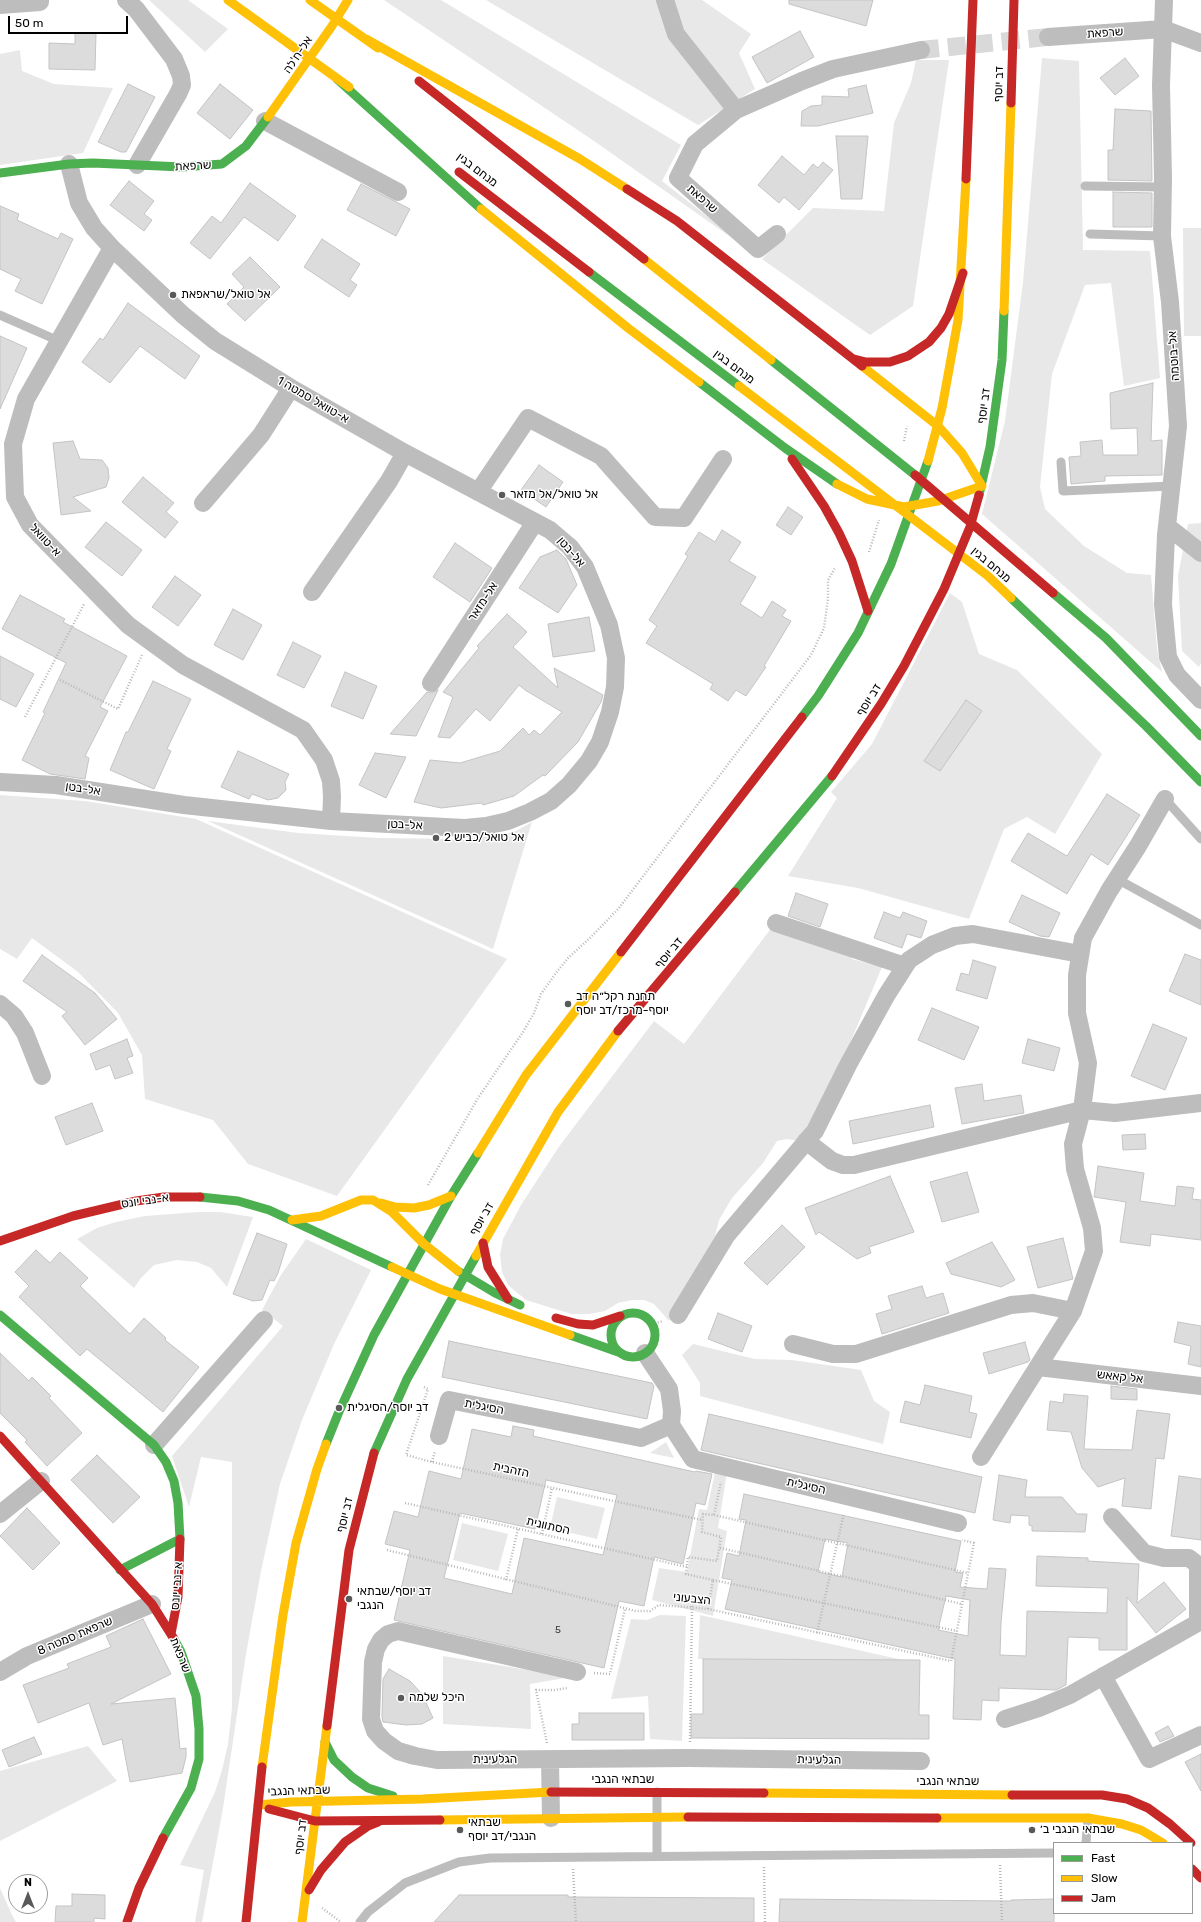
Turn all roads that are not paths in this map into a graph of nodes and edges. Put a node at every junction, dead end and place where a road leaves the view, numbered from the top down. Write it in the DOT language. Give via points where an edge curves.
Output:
graph roads {
  1 [pos="40,0"];
  2 [pos="126,0"];
  3 [pos="228,0"];
  4 [pos="310,0"];
  5 [pos="348,0"];
  6 [pos="665,0"];
  7 [pos="973,0"];
  8 [pos="1014,0"];
  9 [pos="1164,0"];
  10 [pos="0,5"];
  11 [pos="1163,29"];
  12 [pos="1048,37"];
  13 [pos="366,39"];
  14 [pos="1201,43"];
  15 [pos="921,50"];
  16 [pos="337,79"];
  17 [pos="736,110"];
  18 [pos="265,121"];
  19 [pos="426,146"];
  20 [pos="69,164"];
  21 [pos="137,165"];
  22 [pos="451,166"];
  23 [pos="0,173"];
  24 [pos="1085,186"];
  25 [pos="1163,186"];
  26 [pos="398,192"];
  27 [pos="777,234"];
  28 [pos="1090,234"];
  29 [pos="1162,236"];
  30 [pos="112,248"];
  31 [pos="963,273"];
  32 [pos="0,315"];
  33 [pos="59,341"];
  34 [pos="852,359"];
  35 [pos="291,388"];
  36 [pos="938,426"];
  37 [pos="785,448"];
  38 [pos="405,453"];
  39 [pos="723,459"];
  40 [pos="1061,462"];
  41 [pos="982,486"];
  42 [pos="1172,486"];
  43 [pos="478,492"];
  44 [pos="203,504"];
  45 [pos="913,506"];
  46 [pos="535,522"];
  47 [pos="1167,526"];
  48 [pos="1201,553"];
  49 [pos="312,592"];
  50 [pos="868,611"];
  51 [pos="431,683"];
  52 [pos="1201,700"];
  53 [pos="1201,736"];
  54 [pos="0,782"];
  55 [pos="1201,782"];
  56 [pos="1165,799"];
  57 [pos="331,821"];
  58 [pos="1201,839"];
  59 [pos="1117,879"];
  60 [pos="776,923"];
  61 [pos="1201,925"];
  62 [pos="1080,954"];
  63 [pos="905,966"];
  64 [pos="0,1004"];
  65 [pos="42,1076"];
  66 [pos="1201,1103"];
  67 [pos="1082,1110"];
  68 [pos="806,1141"];
  69 [pos="451,1196"];
  70 [pos="380,1203"];
  71 [pos="347,1206"];
  72 [pos="341,1217"];
  73 [pos="292,1220"];
  74 [pos="340,1233"];
  75 [pos="0,1241"];
  76 [pos="483,1243"];
  77 [pos="344,1244"];
  78 [pos="424,1244"];
  79 [pos="407,1274"];
  80 [pos="465,1276"];
  81 [pos="454,1294"];
  82 [pos="508,1300"];
  83 [pos="531,1308"];
  84 [pos="1073,1311"];
  85 [pos="544,1313"];
  86 [pos="0,1315"];
  87 [pos="620,1316"];
  88 [pos="678,1316"];
  89 [pos="264,1320"];
  90 [pos="793,1344"];
  91 [pos="621,1353"];
  92 [pos="645,1353"];
  93 [pos="1038,1367"];
  94 [pos="1201,1386"];
  95 [pos="671,1425"];
  96 [pos="0,1436"];
  97 [pos="439,1436"];
  98 [pos="154,1445"];
  99 [pos="981,1457"];
  100 [pos="41,1481"];
  101 [pos="0,1514"];
  102 [pos="1112,1517"];
  103 [pos="958,1522"];
  104 [pos="180,1538"];
  105 [pos="120,1570"];
  106 [pos="152,1604"];
  107 [pos="1200,1622"];
  108 [pos="171,1634"];
  109 [pos="0,1672"];
  110 [pos="577,1672"];
  111 [pos="1103,1676"];
  112 [pos="1005,1720"];
  113 [pos="1201,1735"];
  114 [pos="325,1742"];
  115 [pos="550,1760"];
  116 [pos="921,1761"];
  117 [pos="550,1792"];
  118 [pos="657,1792"];
  119 [pos="423,1799"];
  120 [pos="318,1802"];
  121 [pos="258,1805"];
  122 [pos="658,1817"];
  123 [pos="551,1818"];
  124 [pos="1088,1818"];
  125 [pos="315,1821"];
  126 [pos="380,1821"];
  127 [pos="1086,1842"];
  128 [pos="1161,1842"];
  129 [pos="1190,1842"];
  130 [pos="1053,1853"];
  131 [pos="656,1856"];
  132 [pos="1193,1870"];
  133 [pos="1201,1878"];
  134 [pos="305,1896"];
  135 [pos="127,1922"];
  136 [pos="246,1922"];
  137 [pos="302,1922"];
  138 [pos="360,1922"];
  1 -- 10 [label="street"];
  2 -- 21 [label="street" via="136,9 174,59 182,85"];
  3 -- 16 [label="main road"];
  4 -- 13 [label="main road, מנחם בגין"];
  5 -- 18 [label="main road, אל-ח'לה"];
  6 -- 17 [label="street" via="676,34"];
  7 -- 31 [label="main road"];
  8 -- 41 [label="main road, דב יוסף" via="1005,303 998,396"];
  9 -- 11 [label="street, אל-בוטמה"];
  11 -- 12 [label="street, שרפאת"];
  11 -- 14 [label="street"];
  11 -- 25 [label="street, אל-בוטמה"];
  13 -- 34 [label="main road" via="580,159 677,221"];
  13 -- 53 [label="main road, מנחם בגין" via="918,477 1106,638"];
  15 -- 17 [label="street, שרפאת" via="834,69"];
  16 -- 19 [label="main road"];
  16 -- 37 [label="main road" via="488,216 628,328"];
  17 -- 27 [label="street, שרפאת" via="695,144 678,178 758,248"];
  18 -- 21 [label="main road, שרפאת" via="246,146 222,164 182,167"];
  18 -- 26 [label="street"];
  20 -- 21 [label="main road, שרפאת"];
  20 -- 23 [label="main road, שרפאת"];
  20 -- 30 [label="street" via="79,203 94,228"];
  22 -- 55 [label="main road, מנחם בגין" via="988,576"];
  24 -- 25 [label="lane"];
  25 -- 29 [label="street, אל-בוטמה"];
  28 -- 29 [label="lane"];
  29 -- 42 [label="street, אל-בוטמה" via="1170,302 1178,426"];
  30 -- 33 [label="street, א-טוואל"];
  30 -- 35 [label="street, א-טוואל סמטה 1" via="182,315 215,341"];
  31 -- 34 [label="main road" via="949,314 929,342 908,356 890,362"];
  31 -- 36 [label="main road" via="958,320"];
  32 -- 33 [label="lane"];
  33 -- 57 [label="street, א-טוואל" via="26,399 13,444 15,497 30,525 128,625 183,664 303,730 324,760 331,781"];
  34 -- 36 [label="main road"];
  35 -- 38 [label="street, א-טוואל סמטה 1"];
  35 -- 44 [label="street" via="261,435"];
  36 -- 41 [label="main road" via="962,453"];
  36 -- 45 [label="main road"];
  37 -- 45 [label="main road" via="833,482 858,495 894,506"];
  37 -- 50 [label="main road" via="824,506 852,561"];
  38 -- 43 [label="street, א-טוואל סמטה 1"];
  38 -- 49 [label="street" via="389,481"];
  39 -- 43 [label="street" via="684,518 655,516 601,456 528,418"];
  40 -- 42 [label="lane" via="1063,491"];
  41 -- 45 [label="main road" via="938,501"];
  41 -- 76 [label="main road, דב יוסף" via="970,527 944,589 892,685 838,769 609,1042 558,1112"];
  42 -- 47 [label="street, אל-בוטמה"];
  43 -- 46 [label="street, א-טוואל סמטה 1"];
  45 -- 50 [label="main road" via="892,564"];
  46 -- 51 [label="street, אל-מזאר"];
  46 -- 57 [label="street, אל-בטן" via="566,543 585,567 609,625 616,658 615,687 600,742 589,761 569,785 550,800 508,821 465,828"];
  47 -- 48 [label="street"];
  47 -- 52 [label="street, אל-בוטמה" via="1163,604 1168,656 1177,675"];
  50 -- 69 [label="main road" via="858,633 818,696 766,767 553,1039 498,1119"];
  54 -- 57 [label="street, אל-בטן" via="56,784 184,805"];
  56 -- 58 [label="lane"];
  56 -- 59 [label="street"];
  59 -- 61 [label="lane"];
  59 -- 62 [label="street" via="1083,938"];
  60 -- 63 [label="street"];
  62 -- 63 [label="street" via="973,934 955,936 932,945 908,960"];
  62 -- 67 [label="street" via="1077,1013 1088,1063"];
  63 -- 68 [label="street" via="870,1024 815,1130"];
  64 -- 65 [label="street" via="14,1016 25,1033"];
  66 -- 67 [label="street" via="1116,1113"];
  67 -- 68 [label="street" via="854,1165 832,1161"];
  67 -- 84 [label="street" via="1073,1144 1074,1169 1092,1228 1094,1251"];
  68 -- 88 [label="street" via="726,1236"];
  69 -- 70 [label="main road" via="417,1207 401,1208"];
  69 -- 78 [label="main road"];
  70 -- 71 [label="main road" via="361,1200"];
  70 -- 78 [label="main road"];
  71 -- 72 [label="main road"];
  71 -- 73 [label="main road" via="321,1216"];
  73 -- 75 [label="main road, א-נבי יונס" via="238,1201 201,1196 164,1197 110,1206 30,1229"];
  73 -- 77 [label="main road, א-נבי יונס"];
  74 -- 77 [label="main road"];
  76 -- 80 [label="main road, דב יוסף"];
  76 -- 82 [label="main road" via="488,1266"];
  77 -- 79 [label="main road, א-נבי יונס"];
  78 -- 79 [label="main road"];
  78 -- 80 [label="main road"];
  79 -- 81 [label="main road, א-נבי יונס"];
  79 -- 121 [label="main road" via="374,1335 338,1414 317,1469 296,1543 267,1724"];
  80 -- 81 [label="main road, דב יוסף"];
  80 -- 82 [label="main road"];
  81 -- 91 [label="main road"];
  81 -- 114 [label="main road, דב יוסף" via="408,1379 374,1453 355,1521 342,1596"];
  82 -- 83 [label="main road"];
  84 -- 90 [label="street" via="1033,1303 1011,1305 856,1354 833,1354"];
  84 -- 93 [label="street"];
  85 -- 87 [label="main road" via="578,1324 593,1325"];
  86 -- 98 [label="main road, א-נבי יונס"];
  87 -- 91 [label="main road" via="611,1332 612,1344"];
  87 -- 92 [label="main road" via="638,1313 649,1319 654,1340"];
  89 -- 98 [label="street"];
  91 -- 92 [label="main road" via="630,1357"];
  92 -- 95 [label="street" via="669,1389"];
  93 -- 94 [label="street, אל קאאש"];
  93 -- 99 [label="street"];
  95 -- 97 [label="street, הסיגלית" via="641,1438 449,1400"];
  95 -- 103 [label="street, הסיגלית" via="693,1460"];
  96 -- 100 [label="main road, שרפאת"];
  98 -- 104 [label="main road, א-נבי יונס" via="166,1462 174,1481"];
  100 -- 101 [label="street"];
  100 -- 105 [label="main road, שרפאת"];
  102 -- 107 [label="street" via="1144,1553 1164,1558 1189,1558 1198,1565"];
  104 -- 105 [label="main road, א-נבי יונס"];
  104 -- 108 [label="main road, א-נבי יונס" via="178,1597"];
  105 -- 106 [label="main road, שרפאת"];
  106 -- 108 [label="main road, שרפאת"];
  106 -- 109 [label="street, שרפאת סמטה 8" via="26,1656"];
  107 -- 111 [label="street"];
  108 -- 135 [label="main road, שרפאת" via="181,1652 196,1696 199,1759 191,1788 145,1874"];
  110 -- 115 [label="street, הגלעינית" via="398,1631 388,1634 376,1649 373,1662 371,1720 375,1731 398,1751 438,1760"];
  111 -- 112 [label="street" via="1070,1695"];
  111 -- 113 [label="street" via="1149,1759"];
  114 -- 119 [label="main road" via="338,1764 362,1784 394,1796"];
  114 -- 120 [label="main road, דב יוסף"];
  115 -- 116 [label="street, הגלעינית" via="690,1758"];
  115 -- 117 [label="street"];
  117 -- 118 [label="main road, שבתאי הנגבי"];
  117 -- 119 [label="main road, שבתאי הנגבי"];
  117 -- 123 [label="street"];
  118 -- 122 [label="lane"];
  118 -- 129 [label="main road, שבתאי הנגבי" via="1102,1794 1127,1798 1148,1808"];
  119 -- 120 [label="main road, שבתאי הנגבי"];
  120 -- 121 [label="main road, שבתאי הנגבי"];
  120 -- 125 [label="main road, דב יוסף"];
  121 -- 125 [label="main road, שבתאי הנגבי"];
  121 -- 136 [label="main road"];
  122 -- 123 [label="main road, שבתאי הנגבי"];
  122 -- 124 [label="main road, שבתאי הנגבי"];
  122 -- 131 [label="lane"];
  123 -- 126 [label="main road, שבתאי הנגבי"];
  124 -- 127 [label="lane"];
  124 -- 128 [label="main road, שבתאי הנגבי" via="1141,1830"];
  125 -- 126 [label="main road, שבתאי הנגבי"];
  125 -- 134 [label="main road, דב יוסף"];
  126 -- 134 [label="main road" via="356,1833 336,1851"];
  130 -- 131 [label="lane"];
  131 -- 138 [label="lane" via="490,1858 459,1862 404,1883 368,1912"];
  132 -- 133 [label="main road"];
  134 -- 137 [label="main road, דב יוסף"];
}
